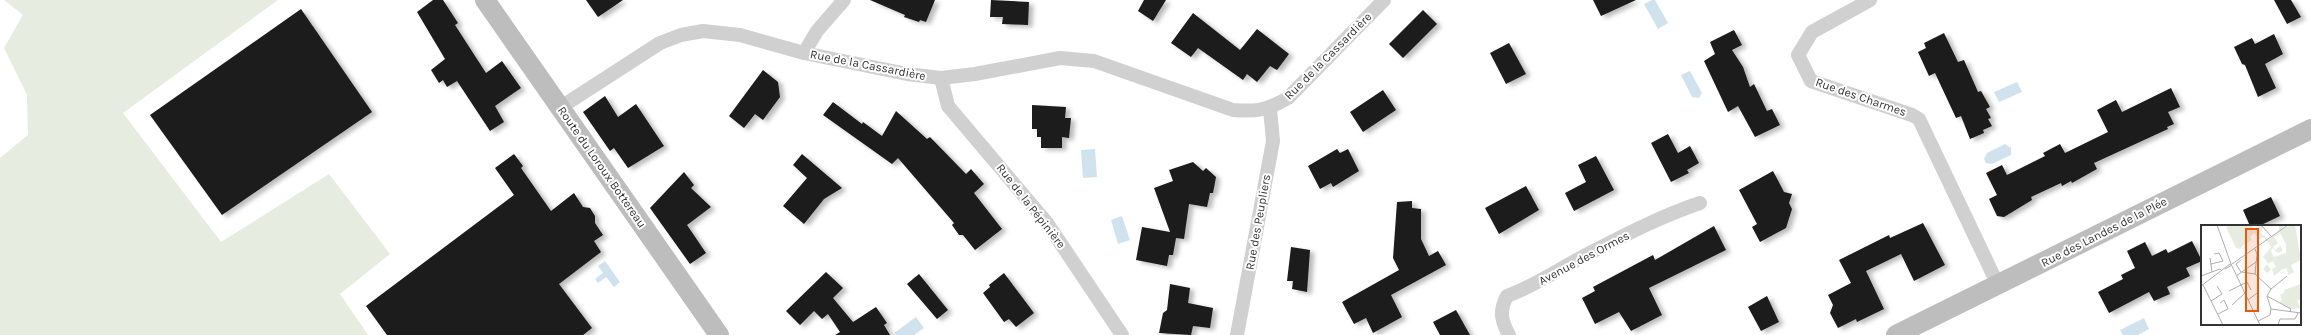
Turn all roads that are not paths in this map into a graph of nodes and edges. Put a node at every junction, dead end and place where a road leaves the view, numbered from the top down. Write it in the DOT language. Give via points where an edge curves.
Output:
graph roads {
  1 [pos="485,0"];
  2 [pos="844,0"];
  3 [pos="1384,0"];
  4 [pos="1870,0"];
  5 [pos="804,53"];
  6 [pos="941,78"];
  7 [pos="561,107"];
  8 [pos="1270,109"];
  9 [pos="2311,129"];
  10 [pos="1700,203"];
  11 [pos="1998,285"];
  12 [pos="719,335"];
  13 [pos="1122,335"];
  14 [pos="1237,335"];
  15 [pos="1509,335"];
  16 [pos="1896,335"];
  1 -- 7 [label="street, Route du Loroux Bottereau"];
  2 -- 5 [label="street" via="817,31"];
  3 -- 8 [label="street, Rue de la Cassardière" via="1288,98"];
  4 -- 11 [label="street, Rue des Charmes" via="1812,32 1798,55 1811,81 1919,119"];
  5 -- 6 [label="street, Rue de la Cassardière" via="907,74"];
  5 -- 7 [label="street, Rue de la Cassardière" via="740,35 703,31 681,35 660,43"];
  6 -- 8 [label="street, Rue de la Cassardière" via="1060,58 1094,61 1233,110 1251,112"];
  6 -- 13 [label="street, Rue de la Pépinière" via="948,106 1047,223"];
  7 -- 12 [label="street, Route du Loroux Bottereau"];
  8 -- 14 [label="street, Rue des Peupliers" via="1273,141"];
  9 -- 11 [label="street, Rue des Landes de la Plée"];
  10 -- 15 [label="street, Avenue des Ormes" via="1674,212 1586,255 1526,289 1507,296 1501,314"];
  11 -- 16 [label="street, Rue des Landes de la Plée"];
}
